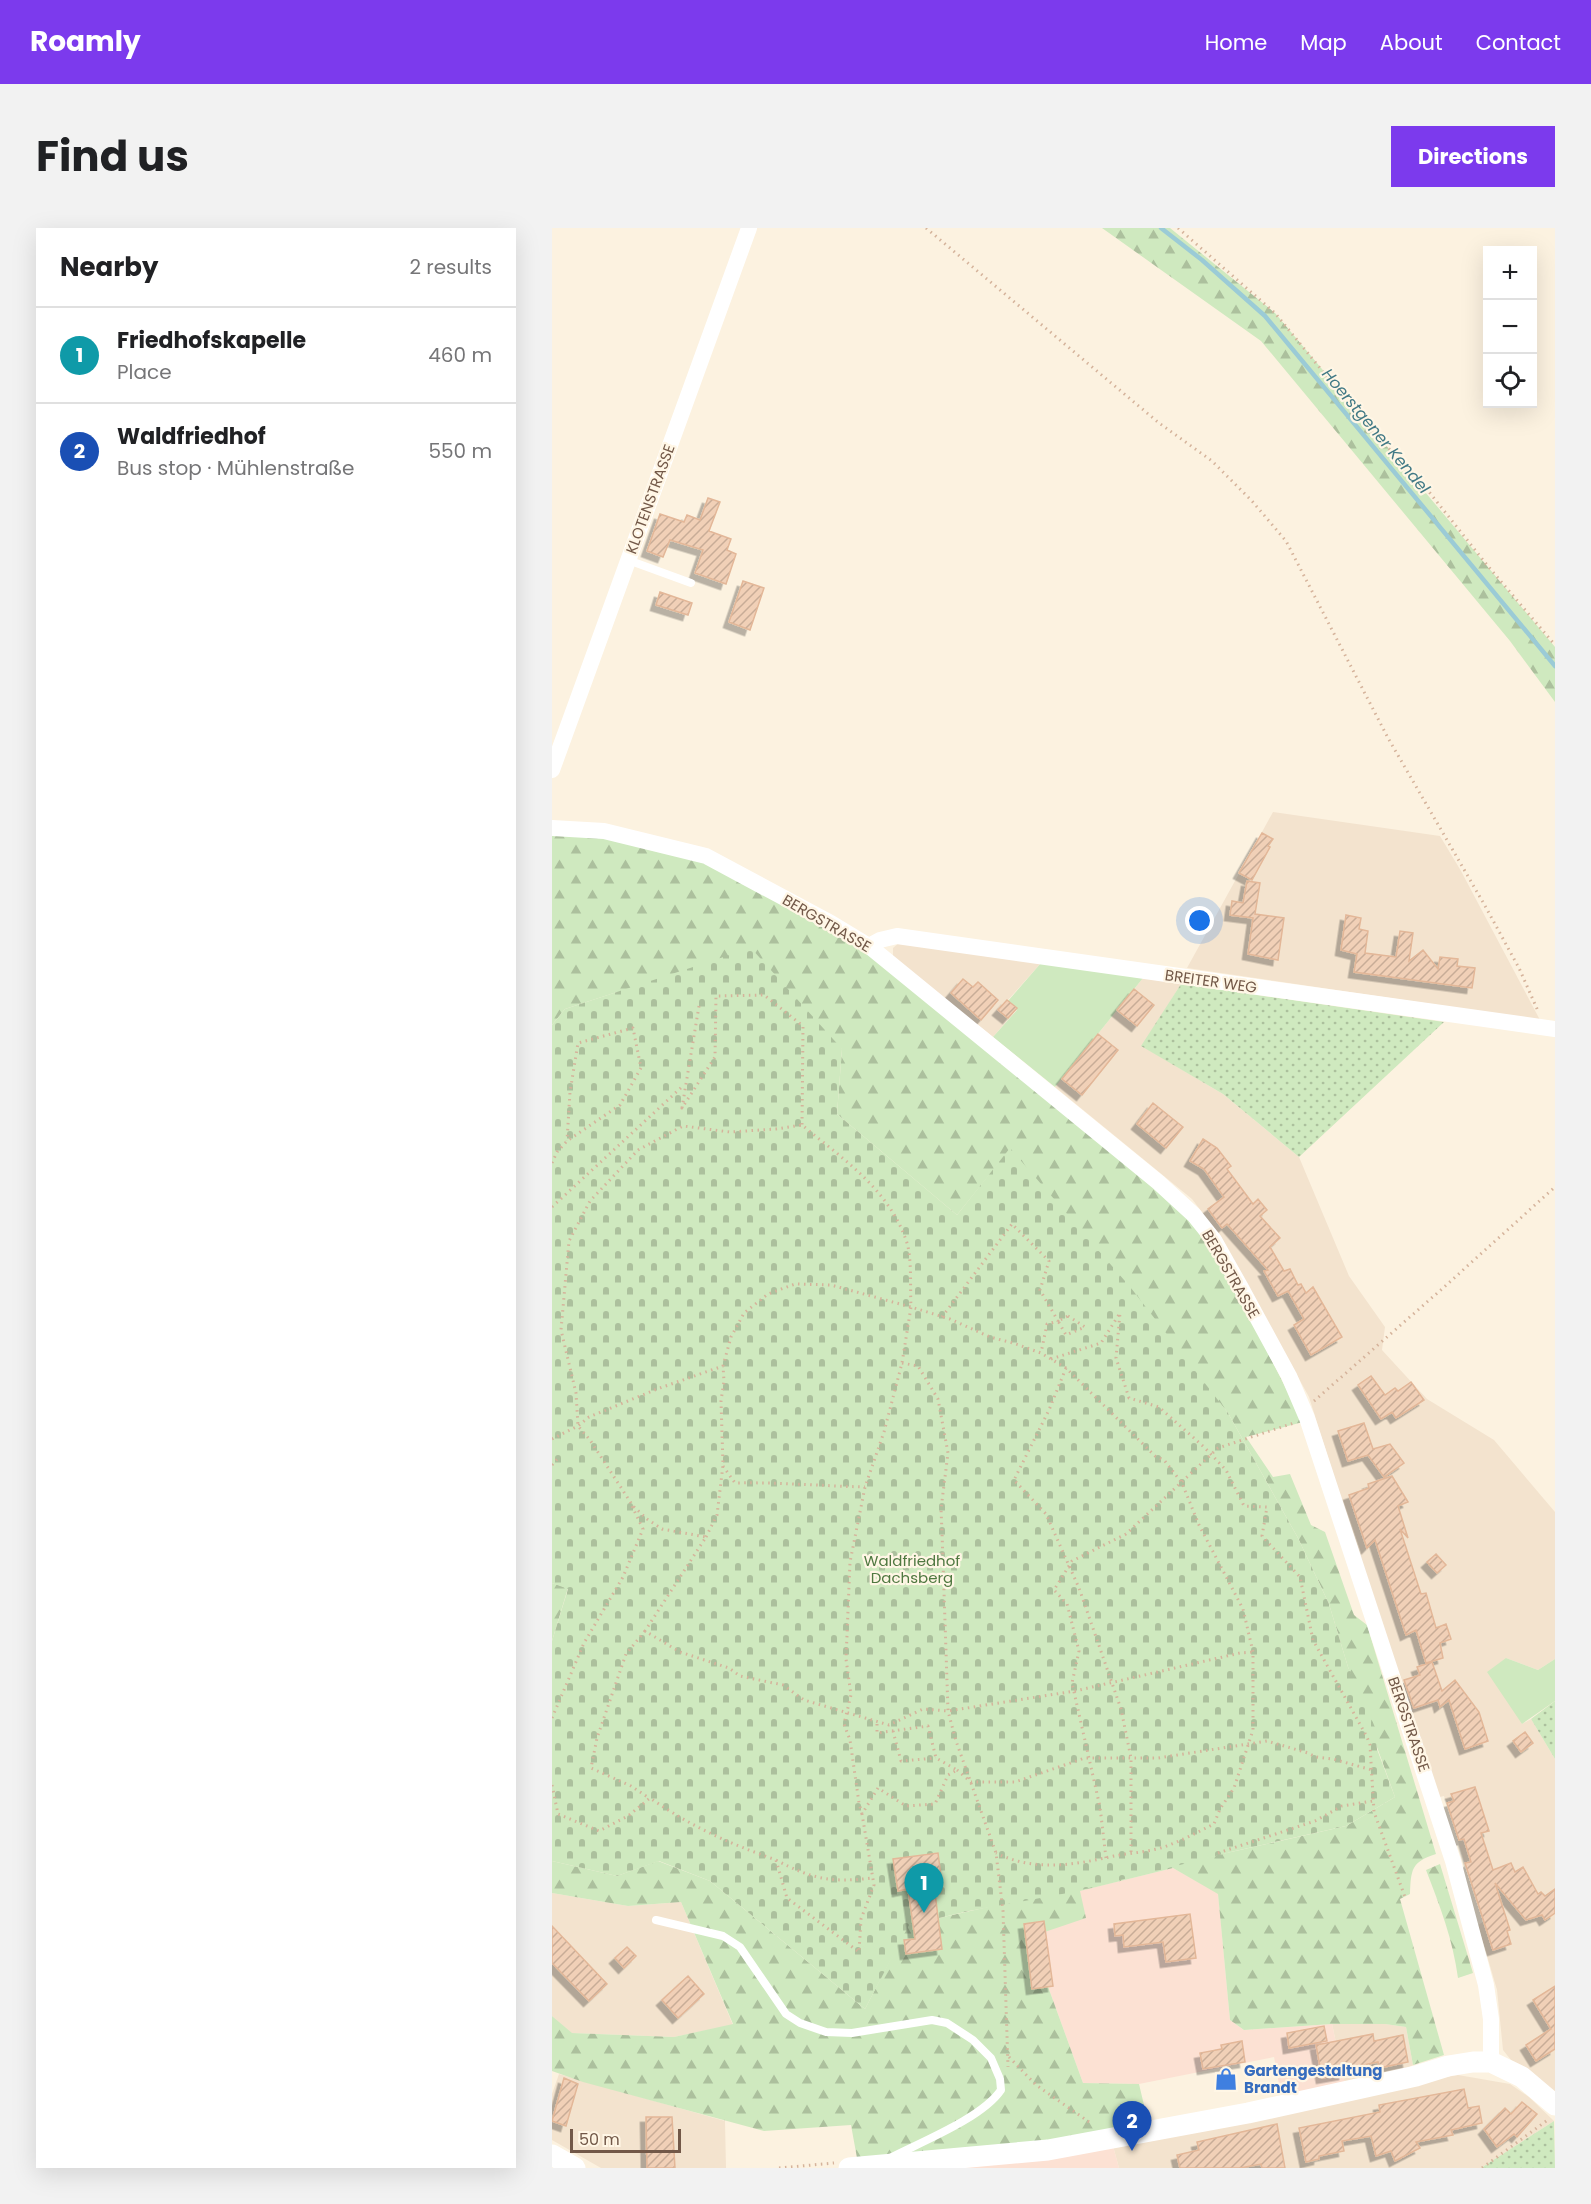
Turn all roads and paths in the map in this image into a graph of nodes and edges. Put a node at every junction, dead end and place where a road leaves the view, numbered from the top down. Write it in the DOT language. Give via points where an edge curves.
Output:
graph roads {
  1 [pos="749,228"];
  2 [pos="926,228"];
  3 [pos="1178,228"];
  4 [pos="628,560"];
  5 [pos="691,582"];
  6 [pos="1555,645"];
  7 [pos="552,770"];
  8 [pos="552,828"];
  9 [pos="869,946"];
  10 [pos="699,1006"];
  11 [pos="1551,1028"];
  12 [pos="686,1084"];
  13 [pos="802,1125"];
  14 [pos="567,1141"];
  15 [pos="552,1163"];
  16 [pos="1555,1187"];
  17 [pos="552,1207"];
  18 [pos="911,1307"];
  19 [pos="942,1317"];
  20 [pos="1058,1321"];
  21 [pos="1041,1353"];
  22 [pos="1049,1359"];
  23 [pos="902,1363"];
  24 [pos="723,1366"];
  25 [pos="1066,1368"];
  26 [pos="1303,1407"];
  27 [pos="578,1426"];
  28 [pos="1284,1426"];
  29 [pos="552,1439"];
  30 [pos="1211,1454"];
  31 [pos="552,1458"];
  32 [pos="723,1465"];
  33 [pos="552,1466"];
  34 [pos="1182,1483"];
  35 [pos="865,1487"];
  36 [pos="633,1506"];
  37 [pos="706,1537"];
  38 [pos="1069,1566"];
  39 [pos="645,1631"];
  40 [pos="1253,1652"];
  41 [pos="1110,1682"];
  42 [pos="1075,1691"];
  43 [pos="948,1711"];
  44 [pos="847,1713"];
  45 [pos="552,1718"];
  46 [pos="877,1721"];
  47 [pos="893,1731"];
  48 [pos="1249,1743"];
  49 [pos="936,1758"];
  50 [pos="1090,1758"];
  51 [pos="1131,1758"];
  52 [pos="957,1770"];
  53 [pos="1372,1770"];
  54 [pos="971,1782"];
  55 [pos="552,1785"];
  56 [pos="650,1798"];
  57 [pos="1373,1801"];
  58 [pos="862,1814"];
  59 [pos="996,1853"];
  60 [pos="1131,1853"];
  61 [pos="1218,1853"];
  62 [pos="1106,1858"];
  63 [pos="776,1860"];
  64 [pos="873,1878"];
  65 [pos="1405,1897"];
  66 [pos="656,1920"];
  67 [pos="1008,2055"];
  68 [pos="1491,2062"];
  69 [pos="1008,2072"];
  70 [pos="1554,2110"];
  71 [pos="1117,2138"];
  72 [pos="552,2155"];
  73 [pos="844,2165"];
  74 [pos="876,2165"];
  75 [pos="575,2168"];
  76 [pos="779,2168"];
  77 [pos="1482,2168"];
  1 -- 4 [label="street, KLOTENSTRASSE"];
  2 -- 11 [label="path" via="1159,423 1212,461 1286,541 1388,738"];
  3 -- 6 [label="path" via="1275,314 1369,428 1422,483"];
  4 -- 5 [label="lane"];
  4 -- 7 [label="street, KLOTENSTRASSE"];
  8 -- 9 [label="street, BERGSTRASSE" via="604,831 706,856"];
  9 -- 11 [label="street, BREITER WEG" via="897,936"];
  9 -- 26 [label="street, BERGSTRASSE" via="1194,1215 1214,1240"];
  10 -- 12 [label="path"];
  12 -- 13 [label="path" via="682,1108 715,1058 716,996 764,995 803,1026"];
  12 -- 17 [label="path"];
  13 -- 18 [label="path" via="863,1174 890,1206 908,1245"];
  13 -- 27 [label="path" via="730,1132 683,1126 638,1150 590,1201 568,1241 561,1330 576,1394"];
  14 -- 14 [label="path" via="578,1042 633,1028 640,1068 620,1106"];
  14 -- 15 [label="path"];
  16 -- 26 [label="path"];
  18 -- 19 [label="path"];
  18 -- 23 [label="path"];
  18 -- 24 [label="path" via="831,1285 795,1284 768,1294 744,1313 731,1336"];
  19 -- 20 [label="path" via="1012,1224 1049,1261 1040,1290"];
  19 -- 21 [label="path"];
  20 -- 20 [label="path" via="1068,1317 1085,1327 1066,1335"];
  20 -- 21 [label="path" via="1047,1324"];
  21 -- 22 [label="path"];
  22 -- 25 [label="path"];
  22 -- 30 [label="path" via="1101,1343 1120,1313 1116,1359 1128,1398 1159,1407"];
  23 -- 35 [label="path"];
  23 -- 43 [label="path" via="918,1366 938,1399 948,1453 942,1544"];
  24 -- 27 [label="path" via="589,1417"];
  24 -- 32 [label="path"];
  25 -- 34 [label="path" via="1155,1456 1164,1460"];
  25 -- 38 [label="path" via="1014,1480 1046,1514"];
  26 -- 68 [label="street, BERGSTRASSE" via="1453,1861 1486,1985"];
  27 -- 29 [label="path"];
  27 -- 36 [label="path"];
  28 -- 30 [label="path" via="1218,1448"];
  30 -- 34 [label="path"];
  30 -- 53 [label="path" via="1226,1470 1244,1506 1267,1507 1262,1536 1300,1577 1313,1640 1367,1737"];
  31 -- 33 [label="path" via="559,1457"];
  32 -- 35 [label="path" via="735,1483"];
  32 -- 37 [label="path" via="717,1515"];
  34 -- 38 [label="path" via="1126,1534"];
  34 -- 40 [label="path" via="1199,1525 1243,1609"];
  35 -- 44 [label="path" via="850,1562 846,1659 851,1695"];
  36 -- 37 [label="path" via="662,1529"];
  36 -- 45 [label="path" via="627,1496 643,1529 623,1576 584,1643"];
  37 -- 39 [label="path"];
  38 -- 41 [label="path"];
  38 -- 42 [label="path" via="1053,1590 1067,1604 1079,1651 1072,1683"];
  39 -- 44 [label="path" via="680,1652 729,1668 740,1676 783,1685 804,1700"];
  39 -- 56 [label="path" via="626,1654 597,1738 591,1768"];
  40 -- 41 [label="path"];
  40 -- 48 [label="path" via="1253,1730"];
  41 -- 42 [label="path"];
  41 -- 51 [label="path" via="1121,1710"];
  42 -- 43 [label="path"];
  42 -- 50 [label="path"];
  43 -- 46 [label="path" via="923,1709 890,1725"];
  43 -- 54 [label="path"];
  44 -- 46 [label="path"];
  44 -- 58 [label="path" via="844,1724"];
  46 -- 47 [label="path" via="877,1733"];
  47 -- 49 [label="path" via="901,1761"];
  47 -- 49 [label="path" via="928,1726"];
  48 -- 51 [label="path" via="1158,1758"];
  48 -- 53 [label="path" via="1267,1741"];
  48 -- 60 [label="path" via="1234,1788 1214,1824 1164,1847"];
  49 -- 52 [label="path"];
  50 -- 51 [label="path"];
  50 -- 54 [label="path" via="1015,1782"];
  50 -- 62 [label="path"];
  51 -- 60 [label="path"];
  52 -- 54 [label="path"];
  52 -- 58 [label="path" via="948,1775 935,1804 906,1806 879,1788"];
  53 -- 57 [label="path"];
  54 -- 59 [label="path"];
  55 -- 56 [label="path" via="558,1814 599,1832"];
  56 -- 63 [label="path" via="719,1839"];
  57 -- 61 [label="path" via="1342,1806 1315,1821"];
  57 -- 65 [label="path"];
  58 -- 64 [label="path"];
  59 -- 62 [label="path" via="1034,1864 1060,1866"];
  59 -- 67 [label="path" via="1003,1911"];
  60 -- 62 [label="path"];
  63 -- 64 [label="path" via="813,1876 843,1881"];
  63 -- 64 [label="path" via="787,1898 859,1952 861,1919 874,1886"];
  66 -- 74 [label="lane" via="723,1936 740,1947 786,2014 801,2023 826,2032 852,2033 932,2020 947,2023 991,2058 1001,2090 994,2100"];
  67 -- 69 [label="path"];
  67 -- 71 [label="path" via="1036,2085"];
  68 -- 70 [label="street" via="1522,2078"];
  68 -- 71 [label="street" via="1448,2066 1362,2089"];
  70 -- 77 [label="path"];
  71 -- 74 [label="street" via="1048,2151"];
  72 -- 75 [label="street"];
  73 -- 74 [label="street"];
  73 -- 76 [label="path"];
}
